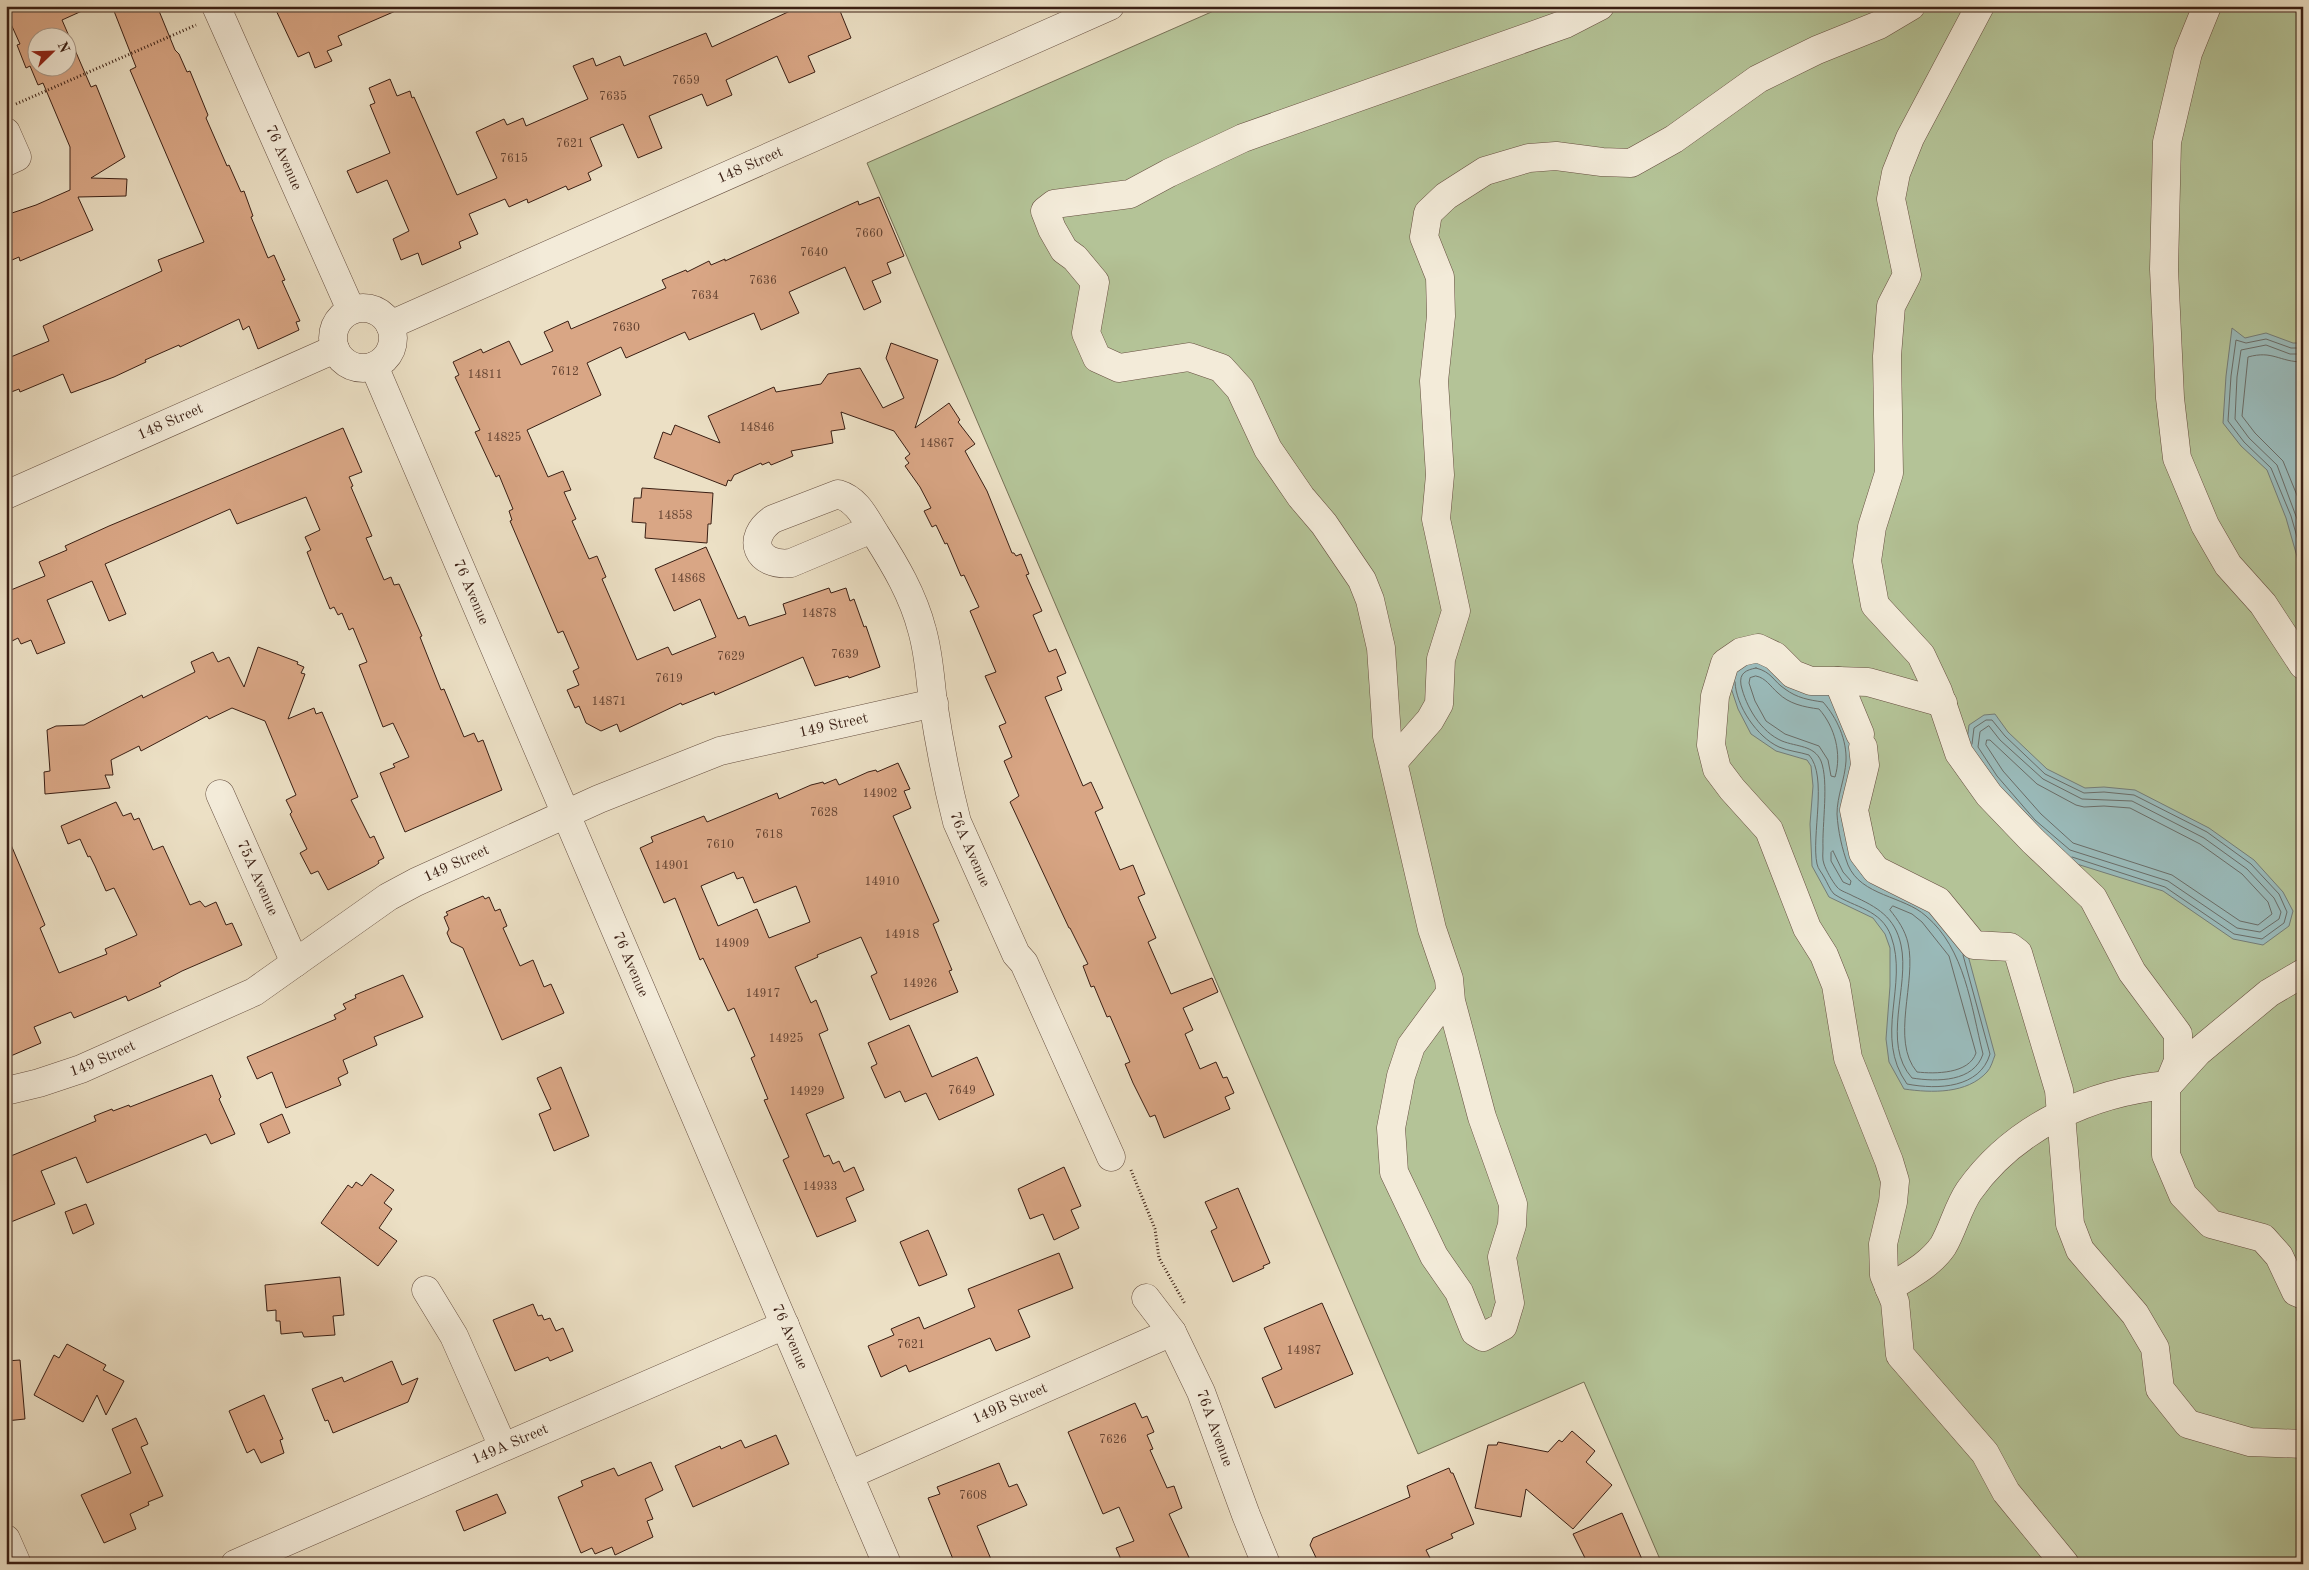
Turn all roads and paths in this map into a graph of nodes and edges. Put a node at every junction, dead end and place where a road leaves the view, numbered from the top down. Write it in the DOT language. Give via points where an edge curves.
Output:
graph roads {
  1 [pos="1110,6"];
  2 [pos="1600,6"];
  3 [pos="1911,6"];
  4 [pos="1980,6"];
  5 [pos="2207,6"];
  6 [pos="209,15"];
  7 [pos="16,104"];
  8 [pos="6,132"];
  9 [pos="12,159"];
  10 [pos="351,310"];
  11 [pos="390,325"];
  12 [pos="335,350"];
  13 [pos="374,366"];
  14 [pos="6,494"];
  15 [pos="872,529"];
  16 [pos="2303,665"];
  17 [pos="1838,681"];
  18 [pos="934,703"];
  19 [pos="1943,703"];
  20 [pos="1394,761"];
  21 [pos="220,794"];
  22 [pos="566,814"];
  23 [pos="295,963"];
  24 [pos="2303,973"];
  25 [pos="1450,994"];
  26 [pos="2168,1085"];
  27 [pos="6,1091"];
  28 [pos="2061,1115"];
  29 [pos="1120,1160"];
  30 [pos="1889,1288"];
  31 [pos="426,1290"];
  32 [pos="2303,1295"];
  33 [pos="1146,1298"];
  34 [pos="1186,1305"];
  35 [pos="785,1325"];
  36 [pos="1172,1332"];
  37 [pos="2303,1444"];
  38 [pos="503,1447"];
  39 [pos="849,1475"];
  40 [pos="6,1540"];
  41 [pos="284,1554"];
  42 [pos="17,1564"];
  43 [pos="235,1564"];
  44 [pos="887,1564"];
  45 [pos="1266,1564"];
  46 [pos="2065,1564"];
  1 -- 11 [label="street, 148 Street"];
  2 -- 20 [label="street" via="1565,24 1243,138 1130,194 1054,204 1045,211 1064,250 1095,282 1086,332 1097,358 1119,368 1190,357 1221,368 1240,389 1268,449 1362,580 1381,648 1387,736"];
  3 -- 20 [label="street" via="1879,25 1758,79 1674,139 1632,163 1556,156 1529,158 1485,172 1446,196 1428,213 1424,237 1440,277 1441,316 1434,381 1440,475 1436,519 1456,611 1441,659 1439,704 1430,720"];
  4 -- 19 [label="street" via="1910,138 1896,173 1891,199 1907,275 1891,306 1887,356 1889,473 1872,527 1867,561 1875,605 1921,655"];
  5 -- 16 [label="street" via="2188,53 2167,142 2164,269 2170,398 2177,458 2205,524 2228,565 2263,604"];
  6 -- 7 [label="path"];
  6 -- 10 [label="street, 76 Avenue"];
  8 -- 9 [label="street"];
  10 -- 11 [label="street" via="362,307 374,310"];
  10 -- 12 [label="street" via="341,316 335,326"];
  11 -- 13 [label="street" via="393,336 391,348"];
  12 -- 13 [label="street" via="347,364 365,368"];
  12 -- 14 [label="street, 148 Street"];
  13 -- 22 [label="street, 76 Avenue"];
  15 -- 18 [label="street, 76A Avenue" via="904,581 914,606 928,653"];
  17 -- 19 [label="street" via="1868,682"];
  17 -- 28 [label="street" via="1862,741 1865,765 1854,810 1864,853 1876,870 1938,901 1974,945 2010,947 2018,953 2059,1090"];
  17 -- 30 [label="street" via="1811,680 1793,674 1775,656 1758,648 1741,652 1725,663 1715,696 1711,745 1717,769 1769,830 1807,928 1824,955 1836,985 1848,1058 1894,1181 1893,1202 1882,1244 1884,1275"];
  18 -- 22 [label="street, 149 Street" via="720,750"];
  18 -- 29 [label="street, 76A Avenue" via="957,822 1016,954 1024,963"];
  19 -- 26 [label="street" via="1959,753 1989,794 2092,898 2132,972 2178,1034 2178,1061"];
  20 -- 25 [label="street" via="1432,929 1449,979"];
  21 -- 23 [label="street, 75A Avenue"];
  22 -- 23 [label="street, 149 Street" via="388,896"];
  22 -- 35 [label="street, 76 Avenue"];
  23 -- 27 [label="street, 149 Street" via="254,992 81,1069 39,1084"];
  24 -- 26 [label="street" via="2269,993 2205,1046"];
  25 -- 25 [label="street" via="1482,1117 1512,1204 1512,1225 1502,1257 1510,1303 1503,1326 1483,1337 1475,1332 1459,1292 1434,1256 1394,1172 1391,1128 1401,1076 1411,1046"];
  26 -- 28 [label="street" via="2084,1103"];
  26 -- 32 [label="street" via="2166,1155 2182,1195 2211,1224 2263,1238 2279,1256 2296,1292"];
  28 -- 30 [label="street" via="2014,1143 1989,1165 1968,1193 1942,1246 1920,1269"];
  28 -- 37 [label="street" via="2070,1224 2080,1250 2135,1314 2155,1348 2160,1389 2188,1424 2250,1442"];
  29 -- 34 [label="path" via="1155,1229 1158,1258"];
  30 -- 46 [label="street" via="1895,1302 1900,1355 1985,1453 2006,1492"];
  31 -- 38 [label="street" via="454,1336"];
  33 -- 36 [label="street, 76A Avenue"];
  35 -- 38 [label="street, 149A Street"];
  35 -- 39 [label="street, 76 Avenue"];
  36 -- 39 [label="street, 149B Street"];
  36 -- 45 [label="street, 76A Avenue" via="1201,1392"];
  38 -- 41 [label="street, 149A Street"];
  39 -- 44 [label="street, 76 Avenue"];
  40 -- 42 [label="street"];
  41 -- 43 [label="street, 149A Street"];
}
